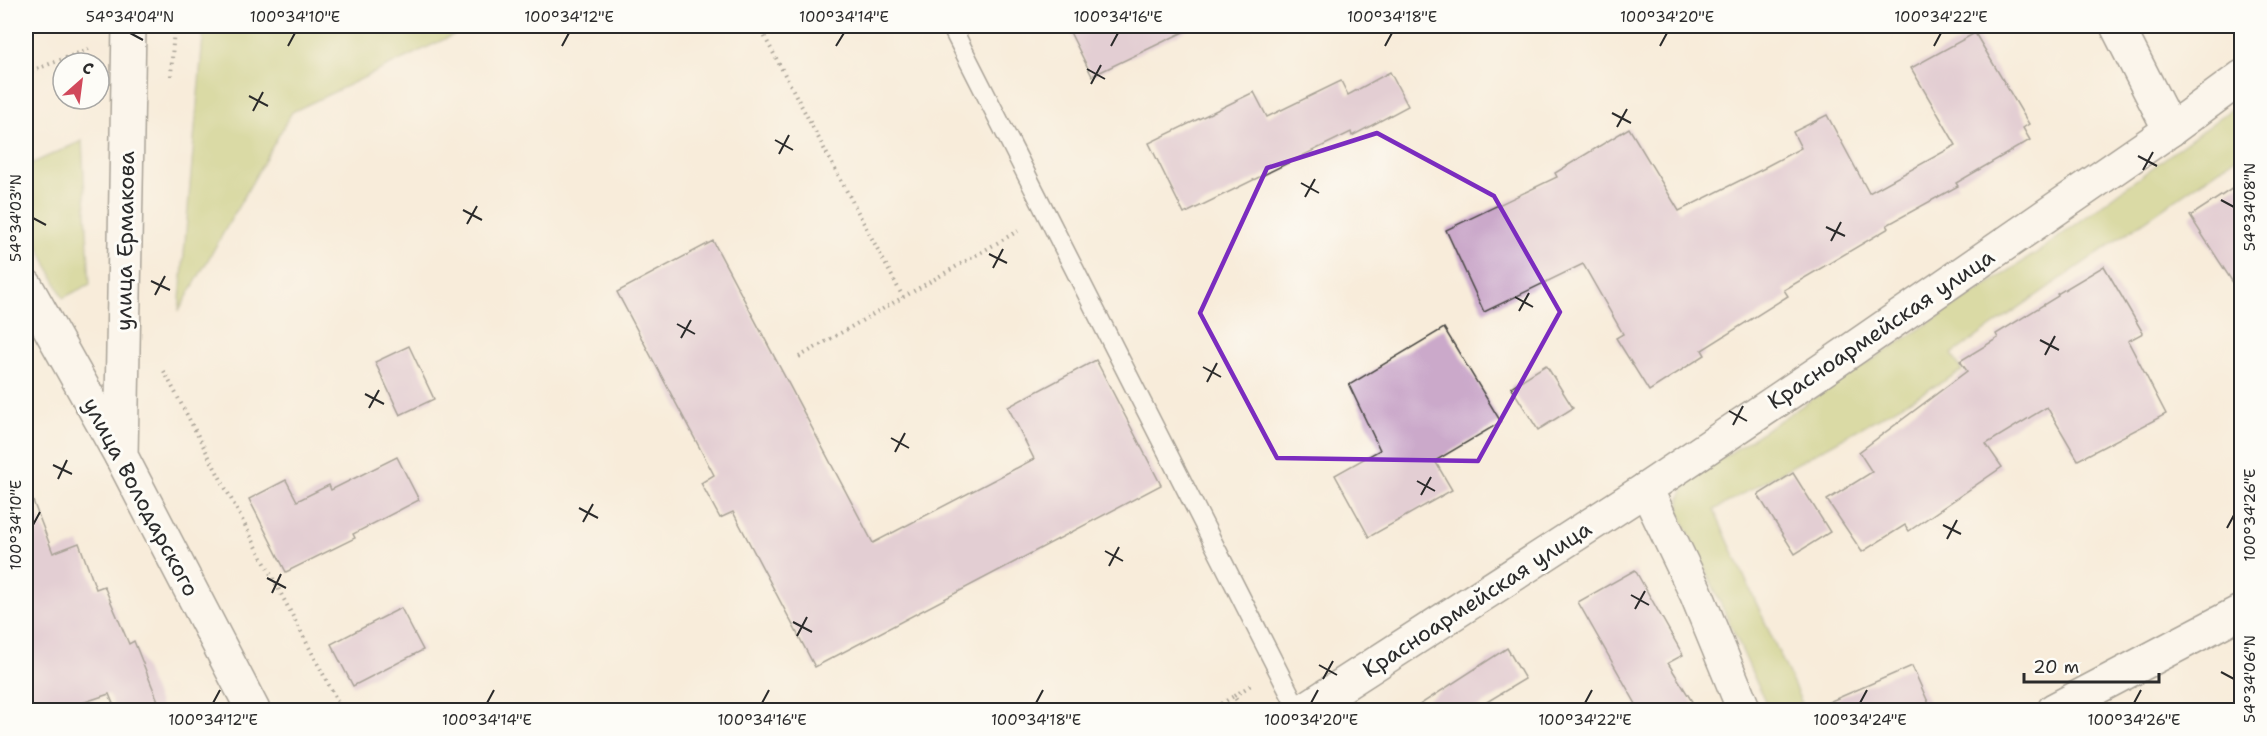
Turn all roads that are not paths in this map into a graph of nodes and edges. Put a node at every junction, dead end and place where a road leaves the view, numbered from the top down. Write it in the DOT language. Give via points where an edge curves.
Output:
graph roads {
  1 [pos="951,26"];
  2 [pos="2117,26"];
  3 [pos="129,29"];
  4 [pos="2241,77"];
  5 [pos="2170,130"];
  6 [pos="26,286"];
  7 [pos="121,456"];
  8 [pos="1646,489"];
  9 [pos="2241,612"];
  10 [pos="253,711"];
  11 [pos="1298,711"];
  12 [pos="1304,711"];
  13 [pos="1744,711"];
  14 [pos="2054,711"];
  1 -- 11 [label="lane"];
  2 -- 5 [label="street"];
  3 -- 7 [label="street, улица Ермакова"];
  4 -- 5 [label="street, Красноармейская улица"];
  5 -- 8 [label="street, Красноармейская улица"];
  6 -- 7 [label="street, улица Володарского"];
  7 -- 10 [label="street, улица Володарского"];
  8 -- 12 [label="street, Красноармейская улица"];
  8 -- 13 [label="street" via="1696,593"];
  9 -- 14 [label="street"];
}
